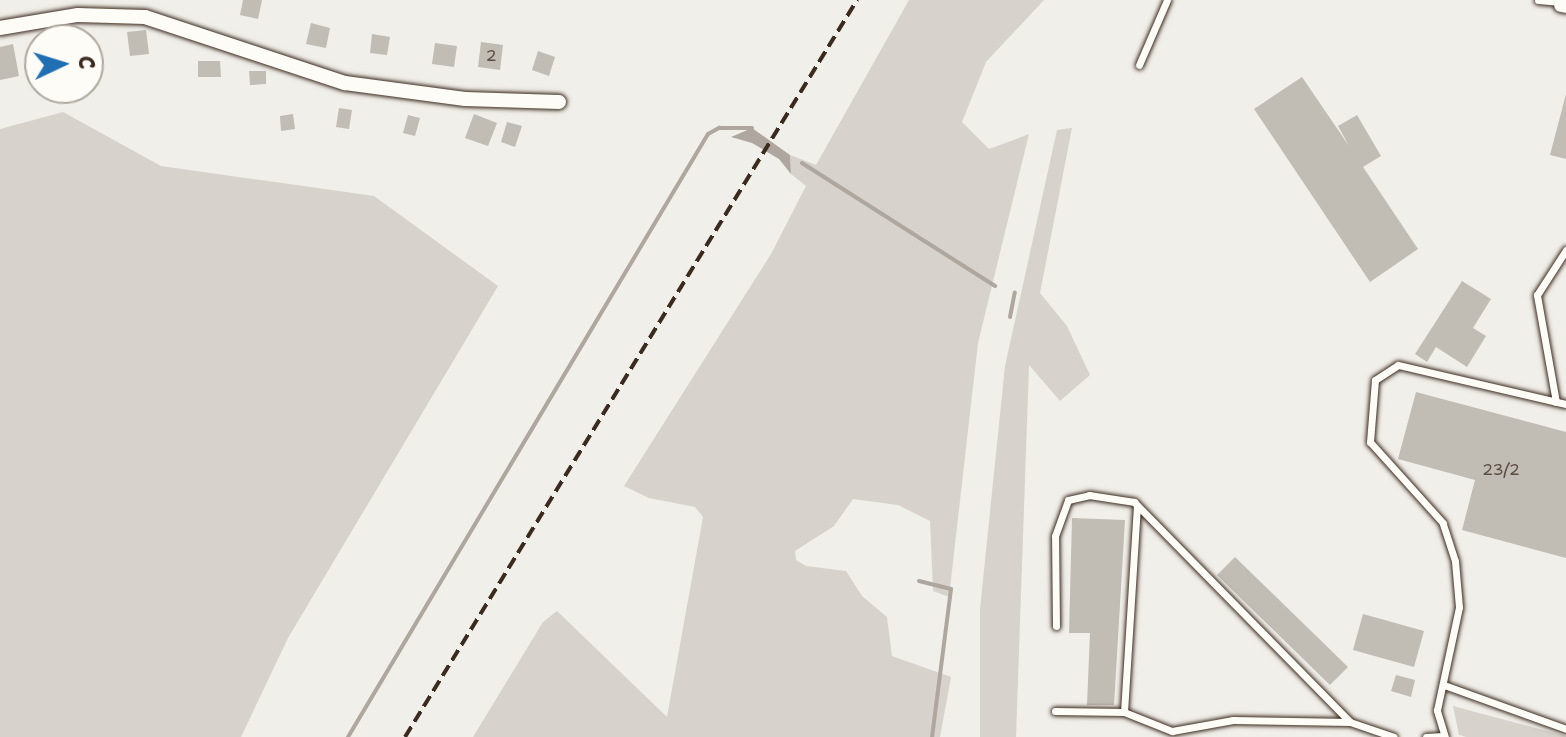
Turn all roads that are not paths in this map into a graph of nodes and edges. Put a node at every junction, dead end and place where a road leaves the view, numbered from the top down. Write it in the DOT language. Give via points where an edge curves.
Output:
graph roads {
  1 [pos="1167,0"];
  2 [pos="1538,0"];
  3 [pos="1563,4"];
  4 [pos="0,28"];
  5 [pos="1139,65"];
  6 [pos="559,102"];
  7 [pos="1566,250"];
  8 [pos="1556,402"];
  9 [pos="1566,404"];
  10 [pos="1137,505"];
  11 [pos="1056,626"];
  12 [pos="1444,685"];
  13 [pos="1055,711"];
  14 [pos="1124,712"];
  15 [pos="1350,722"];
  16 [pos="1566,729"];
  17 [pos="1444,736"];
  18 [pos="1394,737"];
  19 [pos="1426,737"];
  1 -- 5 [label="lane"];
  2 -- 3 [label="lane"];
  4 -- 6 [label="street" via="78,15 145,17 345,83 465,99"];
  7 -- 8 [label="lane" via="1537,295"];
  8 -- 9 [label="lane"];
  8 -- 12 [label="lane" via="1398,365 1375,380 1370,442 1443,523 1455,561 1459,607"];
  10 -- 11 [label="lane" via="1089,495 1068,500 1055,536"];
  10 -- 14 [label="lane"];
  10 -- 15 [label="lane"];
  12 -- 16 [label="lane"];
  12 -- 17 [label="lane" via="1437,710"];
  13 -- 14 [label="lane"];
  14 -- 15 [label="lane" via="1172,731 1233,720"];
  15 -- 18 [label="lane"];
  17 -- 19 [label="lane"];
}
